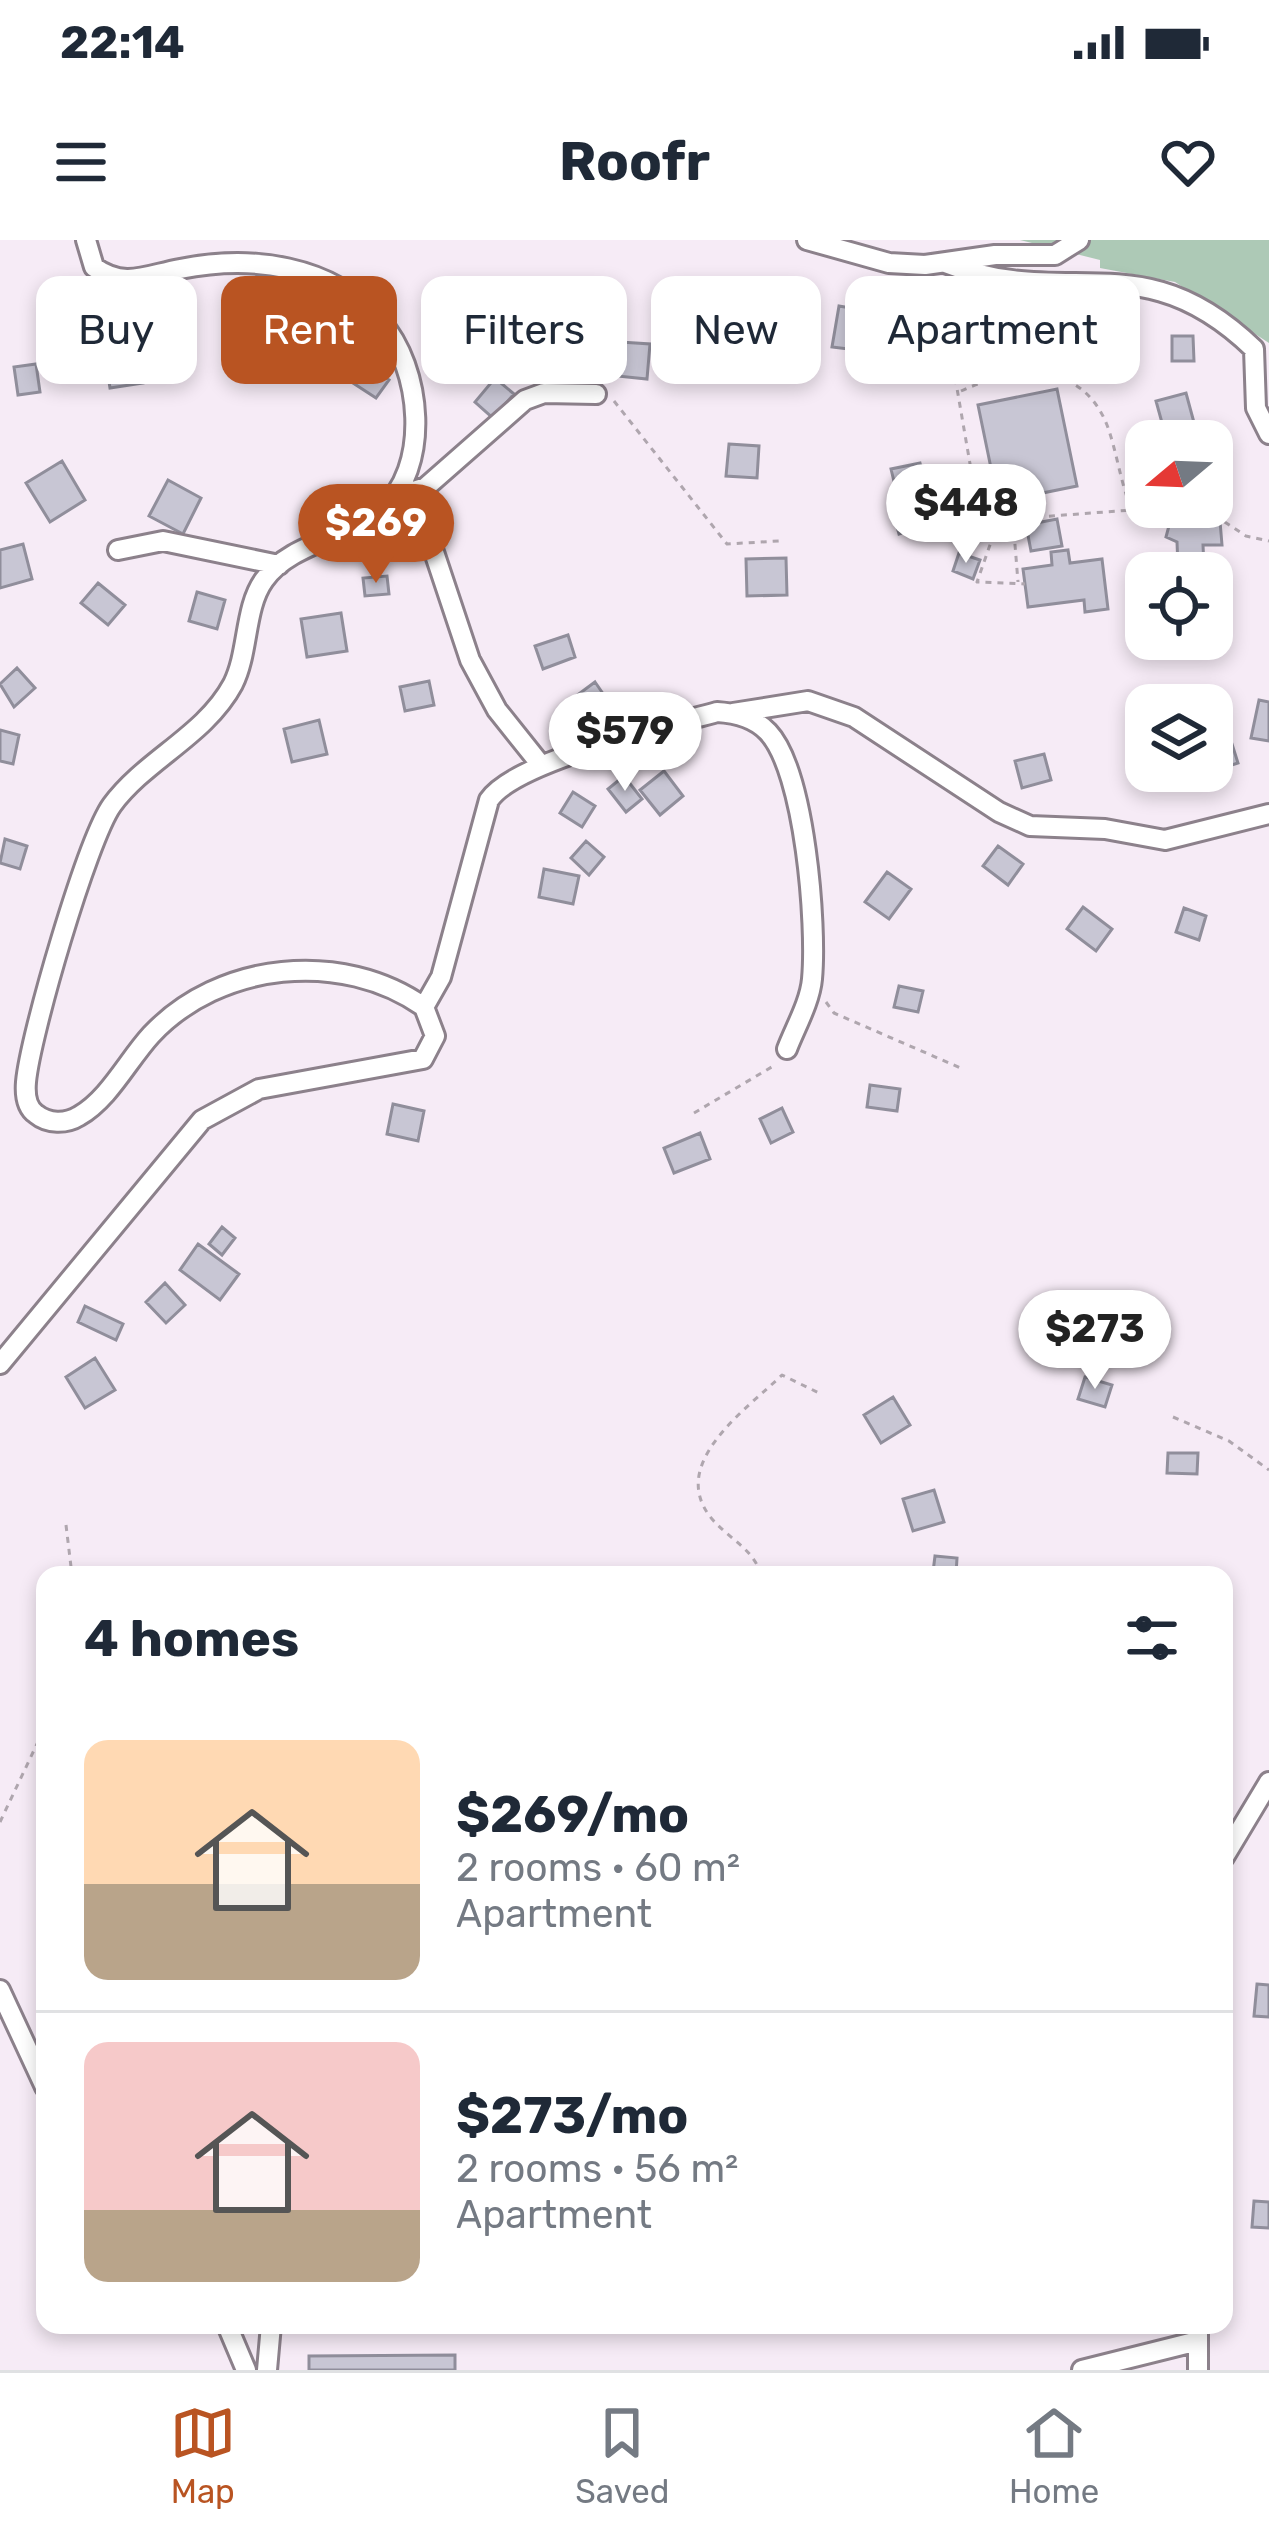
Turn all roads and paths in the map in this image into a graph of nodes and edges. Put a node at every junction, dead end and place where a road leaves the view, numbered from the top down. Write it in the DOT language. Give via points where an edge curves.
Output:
graph roads {
  1 [pos="86,240"];
  2 [pos="807,240"];
  3 [pos="1079,240"];
  4 [pos="945,263"];
  5 [pos="956,384"];
  6 [pos="957,392"];
  7 [pos="596,394"];
  8 [pos="1269,434"];
  9 [pos="1125,490"];
  10 [pos="394,497"];
  11 [pos="1125,511"];
  12 [pos="1013,519"];
  13 [pos="997,520"];
  14 [pos="1233,527"];
  15 [pos="779,541"];
  16 [pos="1269,541"];
  17 [pos="118,550"];
  18 [pos="279,565"];
  19 [pos="1018,584"];
  20 [pos="1025,584"];
  21 [pos="734,713"];
  22 [pos="541,765"];
  23 [pos="1269,814"];
  24 [pos="812,982"];
  25 [pos="424,1007"];
  26 [pos="787,1049"];
  27 [pos="962,1069"];
  28 [pos="694,1113"];
  29 [pos="0,1364"];
  30 [pos="820,1394"];
  31 [pos="1173,1418"];
  32 [pos="1269,1470"];
  33 [pos="66,1525"];
  34 [pos="71,1566"];
  35 [pos="756,1566"];
  36 [pos="36,1746"];
  37 [pos="1269,1782"];
  38 [pos="0,1822"];
  39 [pos="1233,1842"];
  40 [pos="0,1990"];
  41 [pos="36,2068"];
  42 [pos="231,2334"];
  43 [pos="270,2334"];
  44 [pos="1195,2334"];
  45 [pos="1198,2334"];
  46 [pos="247,2370"];
  47 [pos="267,2370"];
  48 [pos="1082,2370"];
  49 [pos="1198,2370"];
  1 -- 10 [label="street" via="94,267 124,281 245,263 322,276 353,297 380,320 411,375 417,404"];
  2 -- 4 [label="street" via="889,263"];
  3 -- 4 [label="street" via="1055,255"];
  4 -- 8 [label="street" via="1004,280 1161,282 1222,318 1254,349 1256,408"];
  5 -- 6 [label="path"];
  6 -- 9 [label="path" via="1012,374 1065,376 1094,400"];
  6 -- 13 [label="path" via="979,510 993,506"];
  7 -- 10 [label="street" via="525,400 426,488"];
  7 -- 15 [label="path" via="616,402 727,544"];
  10 -- 18 [label="street" via="362,523"];
  10 -- 22 [label="street" via="421,513 470,660"];
  11 -- 12 [label="path"];
  12 -- 13 [label="path"];
  12 -- 19 [label="path"];
  13 -- 19 [label="path" via="977,582"];
  14 -- 16 [label="path"];
  17 -- 18 [label="street" via="163,541"];
  18 -- 25 [label="street" via="263,580 233,683 112,806 101,827 32,1052 26,1101 50,1121 81,1115 177,1010 254,975 344,974"];
  19 -- 20 [label="path"];
  21 -- 22 [label="street"];
  21 -- 23 [label="street" via="808,701 854,717 1030,826 1165,840"];
  21 -- 24 [label="street" via="769,733 791,774"];
  22 -- 25 [label="street" via="489,800 441,977"];
  24 -- 26 [label="street"];
  24 -- 27 [label="path" via="834,1013"];
  25 -- 29 [label="street" via="435,1036 423,1059 260,1089 202,1120"];
  26 -- 28 [label="path" via="778,1063"];
  30 -- 35 [label="path" via="782,1375 709,1446 700,1468 710,1517"];
  31 -- 32 [label="path"];
  33 -- 34 [label="path"];
  36 -- 38 [label="path"];
  37 -- 39 [label="street"];
  40 -- 41 [label="street"];
  42 -- 46 [label="street"];
  43 -- 47 [label="street"];
  44 -- 48 [label="street"];
  45 -- 49 [label="street"];
}
